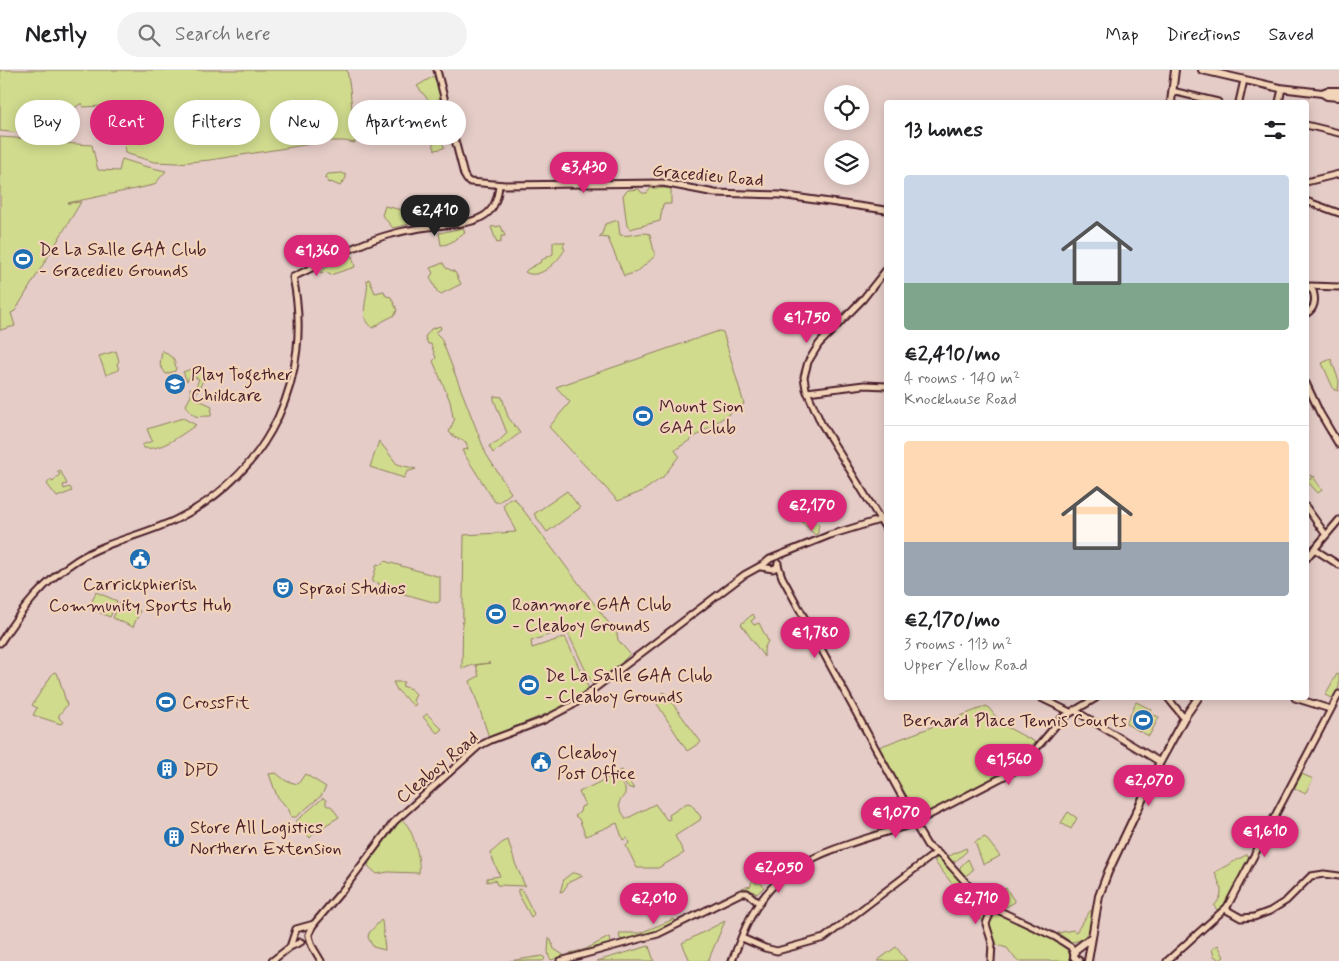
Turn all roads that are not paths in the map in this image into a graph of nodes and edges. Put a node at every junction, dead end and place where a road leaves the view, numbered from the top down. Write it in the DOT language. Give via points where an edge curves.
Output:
graph roads {
  1 [pos="437,70"];
  2 [pos="1175,70"];
  3 [pos="1202,70"];
  4 [pos="1244,80"];
  5 [pos="1282,88"];
  6 [pos="1172,91"];
  7 [pos="1339,91"];
  8 [pos="1322,93"];
  9 [pos="1339,96"];
  10 [pos="1171,100"];
  11 [pos="1210,100"];
  12 [pos="1239,100"];
  13 [pos="1280,100"];
  14 [pos="1309,126"];
  15 [pos="1339,133"];
  16 [pos="1339,174"];
  17 [pos="1309,181"];
  18 [pos="499,184"];
  19 [pos="1309,202"];
  20 [pos="884,210"];
  21 [pos="1339,213"];
  22 [pos="884,273"];
  23 [pos="1309,286"];
  24 [pos="1309,287"];
  25 [pos="1323,287"];
  26 [pos="1339,287"];
  27 [pos="1314,295"];
  28 [pos="1309,311"];
  29 [pos="884,386"];
  30 [pos="1309,389"];
  31 [pos="807,392"];
  32 [pos="1339,445"];
  33 [pos="1309,511"];
  34 [pos="883,519"];
  35 [pos="1339,520"];
  36 [pos="1326,535"];
  37 [pos="1314,549"];
  38 [pos="786,554"];
  39 [pos="1309,555"];
  40 [pos="770,564"];
  41 [pos="778,564"];
  42 [pos="1339,565"];
  43 [pos="782,577"];
  44 [pos="0,643"];
  45 [pos="1339,694"];
  46 [pos="1046,700"];
  47 [pos="1092,700"];
  48 [pos="1170,700"];
  49 [pos="1197,700"];
  50 [pos="1300,700"];
  51 [pos="1330,710"];
  52 [pos="1072,711"];
  53 [pos="1184,718"];
  54 [pos="1160,762"];
  55 [pos="913,817"];
  56 [pos="920,820"];
  57 [pos="909,825"];
  58 [pos="917,828"];
  59 [pos="938,852"];
  60 [pos="1339,876"];
  61 [pos="759,903"];
  62 [pos="992,908"];
  63 [pos="1225,909"];
  64 [pos="315,924"];
  65 [pos="302,927"];
  66 [pos="309,935"];
  67 [pos="1092,936"];
  68 [pos="294,937"];
  69 [pos="742,938"];
  70 [pos="301,942"];
  71 [pos="312,946"];
  72 [pos="1069,946"];
  73 [pos="1079,946"];
  74 [pos="290,947"];
  75 [pos="1076,958"];
  76 [pos="1088,958"];
  77 [pos="272,961"];
  78 [pos="321,961"];
  79 [pos="560,961"];
  80 [pos="732,961"];
  81 [pos="991,961"];
  82 [pos="1167,961"];
  1 -- 18 [label="street, Gracedieu Road" via="467,180"];
  2 -- 6 [label="main road"];
  3 -- 4 [label="main road"];
  4 -- 5 [label="main road"];
  4 -- 12 [label="street"];
  5 -- 8 [label="main road"];
  5 -- 13 [label="street"];
  6 -- 10 [label="main road"];
  6 -- 11 [label="street"];
  7 -- 8 [label="main road"];
  8 -- 9 [label="main road"];
  14 -- 15 [label="street"];
  16 -- 17 [label="street"];
  18 -- 20 [label="street, Gracedieu Road" via="663,183 716,193 780,195"];
  18 -- 44 [label="street" via="493,207 480,219 390,235 293,277 299,322 293,376 275,426 250,462 220,493 189,513 102,547 68,566 30,600"];
  19 -- 21 [label="street"];
  22 -- 31 [label="street" via="816,349 804,374"];
  23 -- 25 [label="street"];
  24 -- 27 [label="street"];
  25 -- 26 [label="street"];
  25 -- 27 [label="street"];
  27 -- 28 [label="street" via="1313,308"];
  29 -- 31 [label="street"];
  30 -- 32 [label="street"];
  31 -- 34 [label="street" via="824,429"];
  33 -- 36 [label="street"];
  34 -- 38 [label="street" via="830,535"];
  35 -- 36 [label="street"];
  36 -- 37 [label="street"];
  37 -- 39 [label="street"];
  37 -- 42 [label="street"];
  38 -- 40 [label="street"];
  38 -- 41 [label="street"];
  40 -- 41 [label="street"];
  40 -- 41 [label="street" via="776,568"];
  40 -- 43 [label="street"];
  40 -- 64 [label="street, Cleaboy Road" via="740,578 578,702 479,746 394,822"];
  41 -- 43 [label="street"];
  43 -- 55 [label="street"];
  45 -- 51 [label="street"];
  46 -- 52 [label="street"];
  47 -- 52 [label="street"];
  48 -- 53 [label="street"];
  49 -- 53 [label="main road"];
  50 -- 51 [label="street"];
  51 -- 63 [label="street"];
  52 -- 54 [label="street"];
  52 -- 56 [label="street" via="1056,723 1016,770"];
  53 -- 54 [label="main road"];
  54 -- 67 [label="main road" via="1103,885"];
  55 -- 56 [label="street"];
  55 -- 57 [label="street"];
  56 -- 58 [label="street"];
  57 -- 58 [label="street"];
  57 -- 61 [label="street" via="868,837 808,862 780,879"];
  58 -- 59 [label="street" via="927,845"];
  59 -- 62 [label="street"];
  59 -- 69 [label="street" via="826,937 777,951"];
  60 -- 63 [label="street" via="1311,876 1282,904 1254,917 1241,918"];
  61 -- 69 [label="street"];
  61 -- 79 [label="street" via="747,893 741,893 658,934"];
  62 -- 72 [label="street" via="1049,933"];
  62 -- 81 [label="street" via="986,924 991,941"];
  63 -- 82 [label="street"];
  64 -- 65 [label="street"];
  64 -- 66 [label="street, Cleaboy Road"];
  65 -- 66 [label="street"];
  65 -- 68 [label="street" via="296,929"];
  66 -- 70 [label="street"];
  66 -- 71 [label="street"];
  67 -- 73 [label="main road"];
  67 -- 76 [label="main road"];
  68 -- 70 [label="street"];
  68 -- 74 [label="street"];
  69 -- 80 [label="street"];
  70 -- 71 [label="street"];
  70 -- 74 [label="street"];
  71 -- 78 [label="street"];
  72 -- 73 [label="street"];
  72 -- 75 [label="street"];
  73 -- 75 [label="main road" via="1075,950"];
  73 -- 76 [label="main road" via="1087,948"];
  74 -- 77 [label="street"];
}
